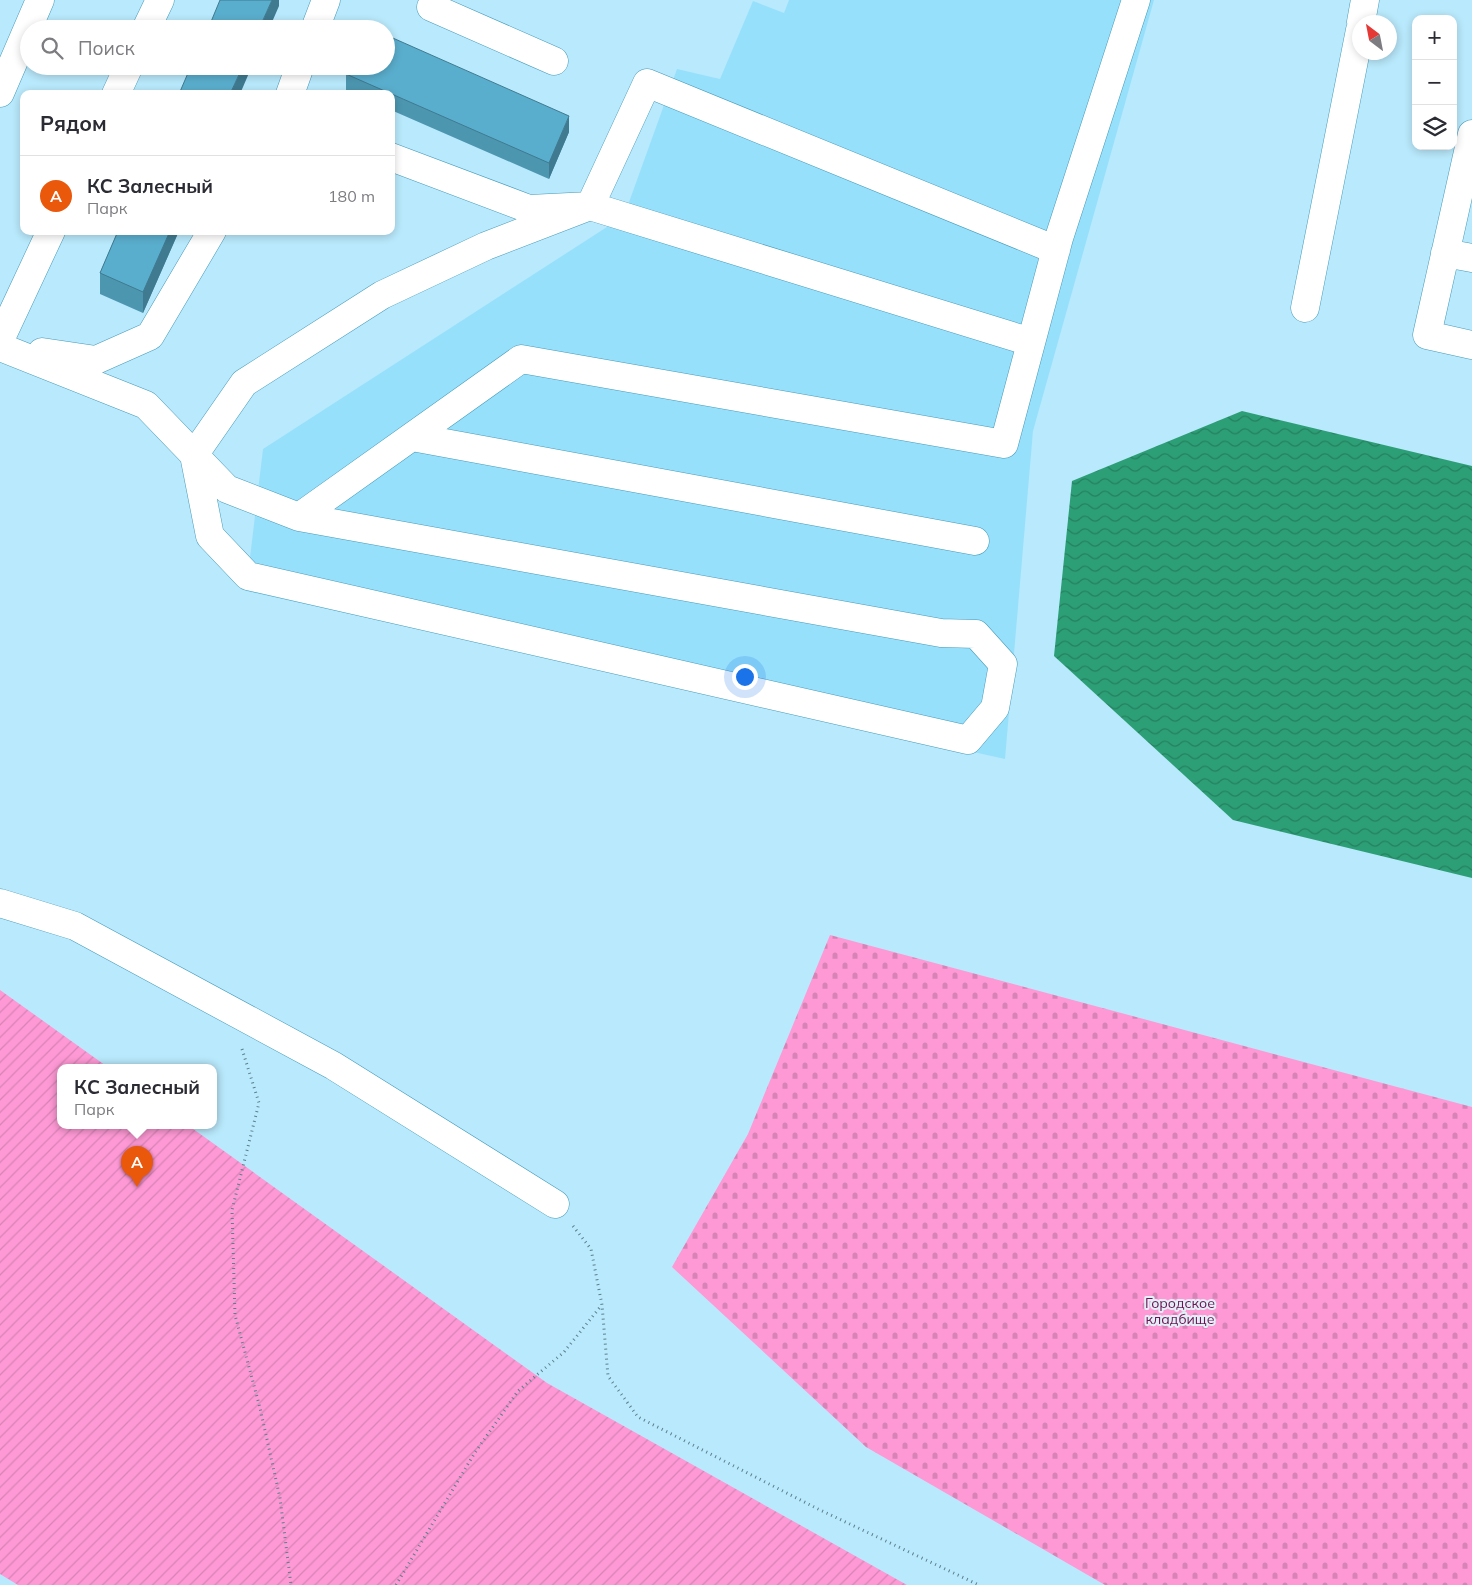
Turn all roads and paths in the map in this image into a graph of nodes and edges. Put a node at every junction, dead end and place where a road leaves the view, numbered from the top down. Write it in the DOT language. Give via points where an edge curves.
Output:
graph roads {
  1 [pos="40,0"];
  2 [pos="160,0"];
  3 [pos="326,0"];
  4 [pos="1136,0"];
  5 [pos="1365,0"];
  6 [pos="427,2"];
  7 [pos="1362,15"];
  8 [pos="31,20"];
  9 [pos="150,20"];
  10 [pos="318,20"];
  11 [pos="20,46"];
  12 [pos="1354,60"];
  13 [pos="554,61"];
  14 [pos="125,75"];
  15 [pos="297,75"];
  16 [pos="118,90"];
  17 [pos="291,90"];
  18 [pos="0,93"];
  19 [pos="1472,134"];
  20 [pos="395,159"];
  21 [pos="1469,162"];
  22 [pos="590,206"];
  23 [pos="49,235"];
  24 [pos="210,235"];
  25 [pos="1056,250"];
  26 [pos="1445,253"];
  27 [pos="1472,258"];
  28 [pos="1306,308"];
  29 [pos="0,340"];
  30 [pos="1031,342"];
  31 [pos="1472,345"];
  32 [pos="0,346"];
  33 [pos="412,437"];
  34 [pos="194,455"];
  35 [pos="299,516"];
  36 [pos="974,541"];
  37 [pos="0,903"];
  38 [pos="230,1010"];
  39 [pos="555,1204"];
  40 [pos="602,1305"];
  41 [pos="291,1585"];
  42 [pos="396,1585"];
  43 [pos="979,1585"];
  1 -- 8 [label="street"];
  2 -- 9 [label="street"];
  3 -- 10 [label="street"];
  4 -- 25 [label="street"];
  5 -- 7 [label="street"];
  6 -- 13 [label="street"];
  11 -- 18 [label="street"];
  12 -- 28 [label="street"];
  14 -- 16 [label="street"];
  15 -- 17 [label="street"];
  19 -- 21 [label="street"];
  20 -- 22 [label="street" via="528,209"];
  21 -- 26 [label="street"];
  22 -- 25 [label="street" via="647,83"];
  22 -- 30 [label="street"];
  22 -- 34 [label="street" via="486,246 382,295 244,383"];
  23 -- 29 [label="street"];
  24 -- 32 [label="street" via="150,336 96,360"];
  25 -- 30 [label="street"];
  26 -- 27 [label="street"];
  26 -- 31 [label="street" via="1427,335"];
  30 -- 33 [label="street" via="1004,444 521,359"];
  32 -- 34 [label="street" via="146,405"];
  33 -- 35 [label="street"];
  33 -- 36 [label="street"];
  34 -- 35 [label="street" via="227,489"];
  34 -- 35 [label="street" via="210,536 248,576 968,740 995,708 1003,664 976,634 941,633"];
  37 -- 38 [label="street" via="74,926"];
  38 -- 39 [label="street" via="334,1066"];
  38 -- 41 [label="path" via="259,1103 232,1210 235,1315 280,1498"];
  39 -- 40 [label="path" via="591,1249"];
  40 -- 42 [label="path" via="564,1352 518,1391 474,1454"];
  40 -- 43 [label="path" via="608,1376 638,1417 818,1509"];
}
